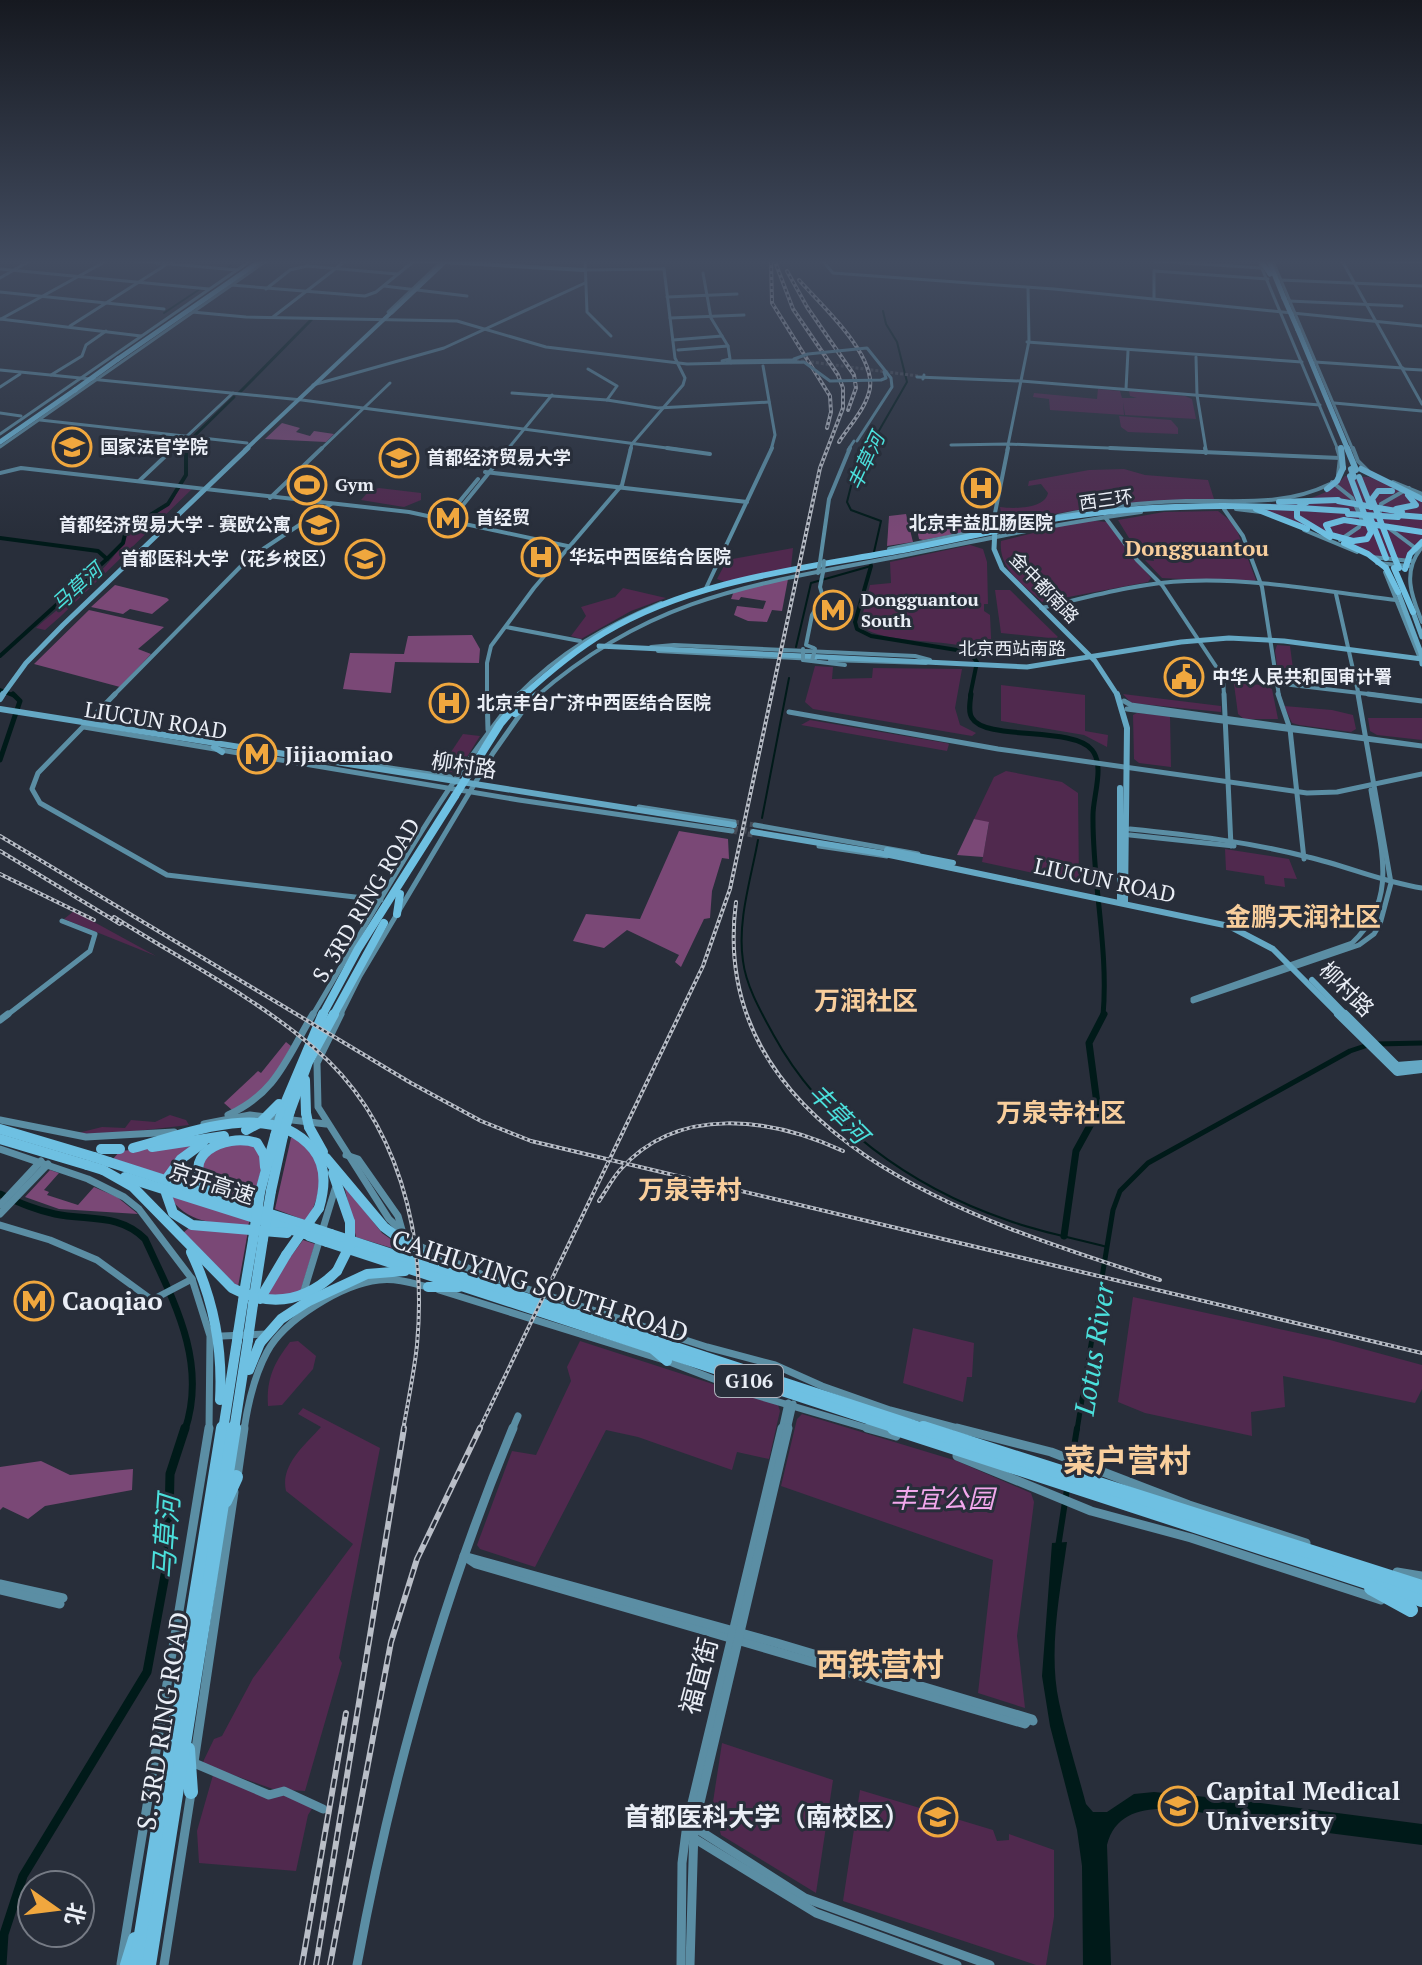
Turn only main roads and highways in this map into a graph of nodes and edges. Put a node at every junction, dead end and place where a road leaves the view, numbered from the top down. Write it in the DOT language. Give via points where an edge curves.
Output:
graph roads {
  1 [pos="1302,350"];
  2 [pos="128,351"];
  3 [pos="351,351"];
  4 [pos="1306,351"];
  5 [pos="1309,351"];
  6 [pos="1308,356"];
  7 [pos="1302,360"];
  8 [pos="1319,382"];
  9 [pos="1312,385"];
  10 [pos="1328,392"];
  11 [pos="1319,394"];
  12 [pos="299,400"];
  13 [pos="0,440"];
  14 [pos="1341,448"];
  15 [pos="1350,472"];
  16 [pos="204,489"];
  17 [pos="1422,496"];
  18 [pos="1338,500"];
  19 [pos="1291,501"];
  20 [pos="1227,506"];
  21 [pos="1253,509"];
  22 [pos="1068,513"];
  23 [pos="1398,513"];
  24 [pos="1099,514"];
  25 [pos="1348,515"];
  26 [pos="1422,517"];
  27 [pos="1076,521"];
  28 [pos="992,528"];
  29 [pos="1422,531"];
  30 [pos="991,538"];
  31 [pos="1421,547"];
  32 [pos="909,551"];
  33 [pos="873,557"];
  34 [pos="1373,559"];
  35 [pos="1396,564"];
  36 [pos="801,573"];
  37 [pos="1398,592"];
  38 [pos="689,599"];
  39 [pos="655,608"];
  40 [pos="677,608"];
  41 [pos="1413,612"];
  42 [pos="632,614"];
  43 [pos="1422,637"];
  44 [pos="606,641"];
  45 [pos="599,646"];
  46 [pos="621,647"];
  47 [pos="1089,659"];
  48 [pos="1421,659"];
  49 [pos="530,681"];
  50 [pos="2,692"];
  51 [pos="524,694"];
  52 [pos="538,695"];
  53 [pos="0,711"];
  54 [pos="515,713"];
  55 [pos="86,725"];
  56 [pos="118,730"];
  57 [pos="166,736"];
  58 [pos="154,737"];
  59 [pos="208,743"];
  60 [pos="222,752"];
  61 [pos="304,755"];
  62 [pos="312,759"];
  63 [pos="351,763"];
  64 [pos="341,764"];
  65 [pos="394,768"];
  66 [pos="401,775"];
  67 [pos="463,786"];
  68 [pos="407,872"];
  69 [pos="1090,893"];
  70 [pos="400,894"];
  71 [pos="383,898"];
  72 [pos="1122,900"];
  73 [pos="397,914"];
  74 [pos="335,977"];
  75 [pos="351,992"];
  76 [pos="333,995"];
  77 [pos="334,1009"];
  78 [pos="318,1011"];
  79 [pos="308,1062"];
  80 [pos="1422,1067"];
  81 [pos="284,1109"];
  82 [pos="0,1129"];
  83 [pos="279,1136"];
  84 [pos="222,1137"];
  85 [pos="0,1139"];
  86 [pos="135,1142"];
  87 [pos="97,1153"];
  88 [pos="326,1158"];
  89 [pos="106,1166"];
  90 [pos="265,1167"];
  91 [pos="172,1180"];
  92 [pos="266,1192"];
  93 [pos="166,1193"];
  94 [pos="219,1197"];
  95 [pos="261,1215"];
  96 [pos="311,1232"];
  97 [pos="329,1238"];
  98 [pos="186,1242"];
  99 [pos="417,1245"];
  100 [pos="431,1261"];
  101 [pos="428,1274"];
  102 [pos="471,1282"];
  103 [pos="428,1287"];
  104 [pos="252,1300"];
  105 [pos="247,1336"];
  106 [pos="648,1345"];
  107 [pos="667,1361"];
  108 [pos="822,1386"];
  109 [pos="839,1398"];
  110 [pos="218,1444"];
  111 [pos="1029,1468"];
  112 [pos="236,1477"];
  113 [pos="1101,1491"];
  114 [pos="219,1511"];
  115 [pos="1342,1561"];
  116 [pos="1398,1573"];
  117 [pos="1422,1587"];
  118 [pos="1418,1608"];
  119 [pos="187,1734"];
  120 [pos="191,1792"];
  121 [pos="144,1913"];
  122 [pos="124,1965"];
  123 [pos="136,1965"];
  124 [pos="149,1965"];
  1 -- 7 [label="highway"];
  1 -- 11 [label="highway"];
  2 -- 13 [label="highway, bridge"];
  3 -- 12 [label="main road"];
  4 -- 6 [label="highway"];
  5 -- 6 [label="highway"];
  6 -- 8 [label="highway"];
  8 -- 10 [label="highway"];
  8 -- 15 [label="highway" via="1336,414 1351,458"];
  9 -- 11 [label="highway"];
  11 -- 14 [label="highway"];
  12 -- 16 [label="main road"];
  12 -- 16 [label="main road"];
  14 -- 15 [label="highway"];
  14 -- 15 [label="highway"];
  15 -- 17 [label="highway, bridge" via="1370,473"];
  15 -- 19 [label="highway, bridge" via="1327,489"];
  15 -- 29 [label="highway, bridge" via="1371,532 1367,539 1353,541 1331,535 1327,524 1344,520"];
  15 -- 35 [label="highway"];
  16 -- 50 [label="main road" via="80,607"];
  18 -- 19 [label="highway"];
  18 -- 23 [label="highway, bridge"];
  18 -- 34 [label="highway, bridge" via="1307,502 1296,510 1302,522"];
  19 -- 20 [label="highway"];
  20 -- 21 [label="highway"];
  20 -- 24 [label="highway, 西三环"];
  20 -- 25 [label="highway, 西三环"];
  21 -- 25 [label="highway"];
  21 -- 34 [label="highway, bridge"];
  22 -- 24 [label="highway"];
  23 -- 25 [label="highway, 西三环, bridge"];
  23 -- 26 [label="highway, 西三环"];
  23 -- 35 [label="highway, bridge" via="1416,505 1408,492 1378,491 1372,499"];
  24 -- 27 [label="highway"];
  24 -- 32 [label="highway, 西三环, bridge"];
  25 -- 29 [label="highway, bridge"];
  28 -- 30 [label="main road, 金中都南路"];
  30 -- 47 [label="main road, 金中都南路" via="1002,568"];
  30 -- 47 [label="main road, 金中都南路" via="990,554 997,568"];
  31 -- 35 [label="highway, bridge"];
  32 -- 33 [label="highway, 西三环"];
  32 -- 33 [label="highway, 西三环"];
  33 -- 36 [label="highway, 西三环"];
  34 -- 35 [label="highway, bridge"];
  35 -- 37 [label="highway"];
  35 -- 41 [label="highway"];
  35 -- 41 [label="highway"];
  36 -- 38 [label="highway, S. 3RD RING ROAD"];
  36 -- 39 [label="highway, S. 3RD RING ROAD" via="726,585"];
  37 -- 48 [label="main road"];
  38 -- 40 [label="highway"];
  38 -- 54 [label="highway, S. 3RD RING ROAD" via="638,620 574,657"];
  39 -- 42 [label="highway"];
  39 -- 51 [label="highway, S. 3RD RING ROAD" via="582,646"];
  41 -- 43 [label="main road"];
  44 -- 46 [label="main road, 北京西站南路"];
  45 -- 46 [label="main road, 北京西站南路"];
  46 -- 47 [label="main road, 北京西站南路" via="1042,666"];
  47 -- 48 [label="main road, 北京西站南路" via="1199,638"];
  47 -- 72 [label="main road" via="1115,689 1127,728"];
  49 -- 51 [label="highway"];
  51 -- 67 [label="highway, S. 3RD RING ROAD"];
  52 -- 54 [label="highway"];
  53 -- 55 [label="main road, 柳村路"];
  54 -- 67 [label="highway, S. 3RD RING ROAD"];
  55 -- 56 [label="main road, 柳村路"];
  55 -- 56 [label="main road, LIUCUN ROAD"];
  56 -- 57 [label="main road, LIUCUN ROAD"];
  56 -- 58 [label="main road, 柳村路"];
  57 -- 58 [label="main road"];
  57 -- 59 [label="main road, LIUCUN ROAD"];
  58 -- 59 [label="main road, 柳村路"];
  59 -- 60 [label="main road"];
  59 -- 62 [label="main road, 柳村路"];
  59 -- 66 [label="main road, LIUCUN ROAD" via="385,777"];
  61 -- 62 [label="main road"];
  62 -- 64 [label="main road, 柳村路"];
  63 -- 64 [label="main road"];
  64 -- 66 [label="main road, 柳村路"];
  65 -- 66 [label="main road"];
  66 -- 67 [label="main road, 柳村路"];
  67 -- 67 [label="main road, 柳村路" via="733,827 530,794"];
  67 -- 68 [label="highway, S. 3RD RING ROAD"];
  67 -- 70 [label="highway, S. 3RD RING ROAD"];
  68 -- 71 [label="highway"];
  68 -- 76 [label="highway, S. 3RD RING ROAD"];
  69 -- 69 [label="main road, LIUCUN ROAD" via="921,856 754,830 896,857"];
  69 -- 72 [label="main road, LIUCUN ROAD"];
  70 -- 73 [label="highway"];
  70 -- 77 [label="highway, S. 3RD RING ROAD"];
  72 -- 80 [label="main road, LIUCUN ROAD" via="1237,929 1265,944 1295,966 1397,1069"];
  74 -- 76 [label="highway"];
  75 -- 77 [label="highway"];
  76 -- 78 [label="highway"];
  76 -- 81 [label="highway, S. 3RD RING ROAD" via="295,1070"];
  77 -- 79 [label="highway, S. 3RD RING ROAD"];
  79 -- 81 [label="highway, S. 3RD RING ROAD"];
  79 -- 88 [label="highway, bridge" via="306,1113"];
  81 -- 83 [label="highway, S. 3RD RING ROAD, bridge"];
  81 -- 84 [label="highway, bridge"];
  82 -- 87 [label="highway"];
  83 -- 90 [label="highway, S. 3RD RING ROAD"];
  83 -- 92 [label="highway, S. 3RD RING ROAD"];
  84 -- 86 [label="highway" via="167,1147"];
  84 -- 91 [label="highway" via="181,1159"];
  85 -- 87 [label="highway"];
  86 -- 87 [label="highway, bridge"];
  86 -- 104 [label="highway, bridge" via="237,1124 279,1126 305,1138 320,1159 325,1184 319,1208"];
  87 -- 89 [label="highway, bridge"];
  88 -- 98 [label="highway, bridge" via="350,1222 350,1245 322,1287 285,1301 264,1302 232,1288"];
  88 -- 100 [label="highway" via="372,1217"];
  89 -- 91 [label="highway, 京开高速 / G106"];
  89 -- 95 [label="highway, 京开高速 / G106"];
  89 -- 98 [label="highway"];
  90 -- 92 [label="highway, S. 3RD RING ROAD"];
  90 -- 94 [label="highway" via="262,1148 251,1140 227,1140 212,1147 201,1158 197,1173"];
  91 -- 94 [label="highway, G106"];
  92 -- 104 [label="highway, S. 3RD RING ROAD, bridge"];
  93 -- 96 [label="highway" via="169,1211 192,1225"];
  94 -- 95 [label="highway, G106"];
  95 -- 96 [label="highway, 京开高速 / G106"];
  96 -- 97 [label="highway, G106, bridge"];
  97 -- 101 [label="highway, CAIHUYING SOUTH ROAD / G106"];
  97 -- 102 [label="highway, CAIHUYING SOUTH ROAD / G106"];
  98 -- 110 [label="highway" via="209,1291 219,1332"];
  99 -- 100 [label="highway"];
  100 -- 102 [label="highway"];
  101 -- 102 [label="highway, CAIHUYING SOUTH ROAD / G106"];
  101 -- 105 [label="highway, bridge" via="367,1274 303,1299 281,1319"];
  102 -- 103 [label="highway"];
  102 -- 106 [label="highway, CAIHUYING SOUTH ROAD / G106"];
  102 -- 109 [label="highway, CAIHUYING SOUTH ROAD / G106"];
  104 -- 105 [label="highway" via="255,1322"];
  105 -- 110 [label="highway"];
  105 -- 114 [label="highway, S. 3RD RING ROAD" via="250,1365"];
  106 -- 107 [label="highway"];
  106 -- 111 [label="highway, CAIHUYING SOUTH ROAD / G106"];
  108 -- 109 [label="highway"];
  109 -- 111 [label="highway, CAIHUYING SOUTH ROAD / G106"];
  110 -- 121 [label="highway"];
  111 -- 113 [label="highway, CAIHUYING SOUTH ROAD / G106"];
  112 -- 114 [label="highway"];
  113 -- 115 [label="highway, CAIHUYING SOUTH ROAD / G106"];
  113 -- 118 [label="highway, CAIHUYING SOUTH ROAD / G106" via="1350,1577"];
  114 -- 119 [label="highway, S. 3RD RING ROAD"];
  115 -- 116 [label="highway"];
  115 -- 117 [label="highway, CAIHUYING SOUTH ROAD / G106"];
  119 -- 120 [label="highway"];
  119 -- 124 [label="highway, S. 3RD RING ROAD"];
  121 -- 122 [label="highway"];
  121 -- 123 [label="highway"];
}
